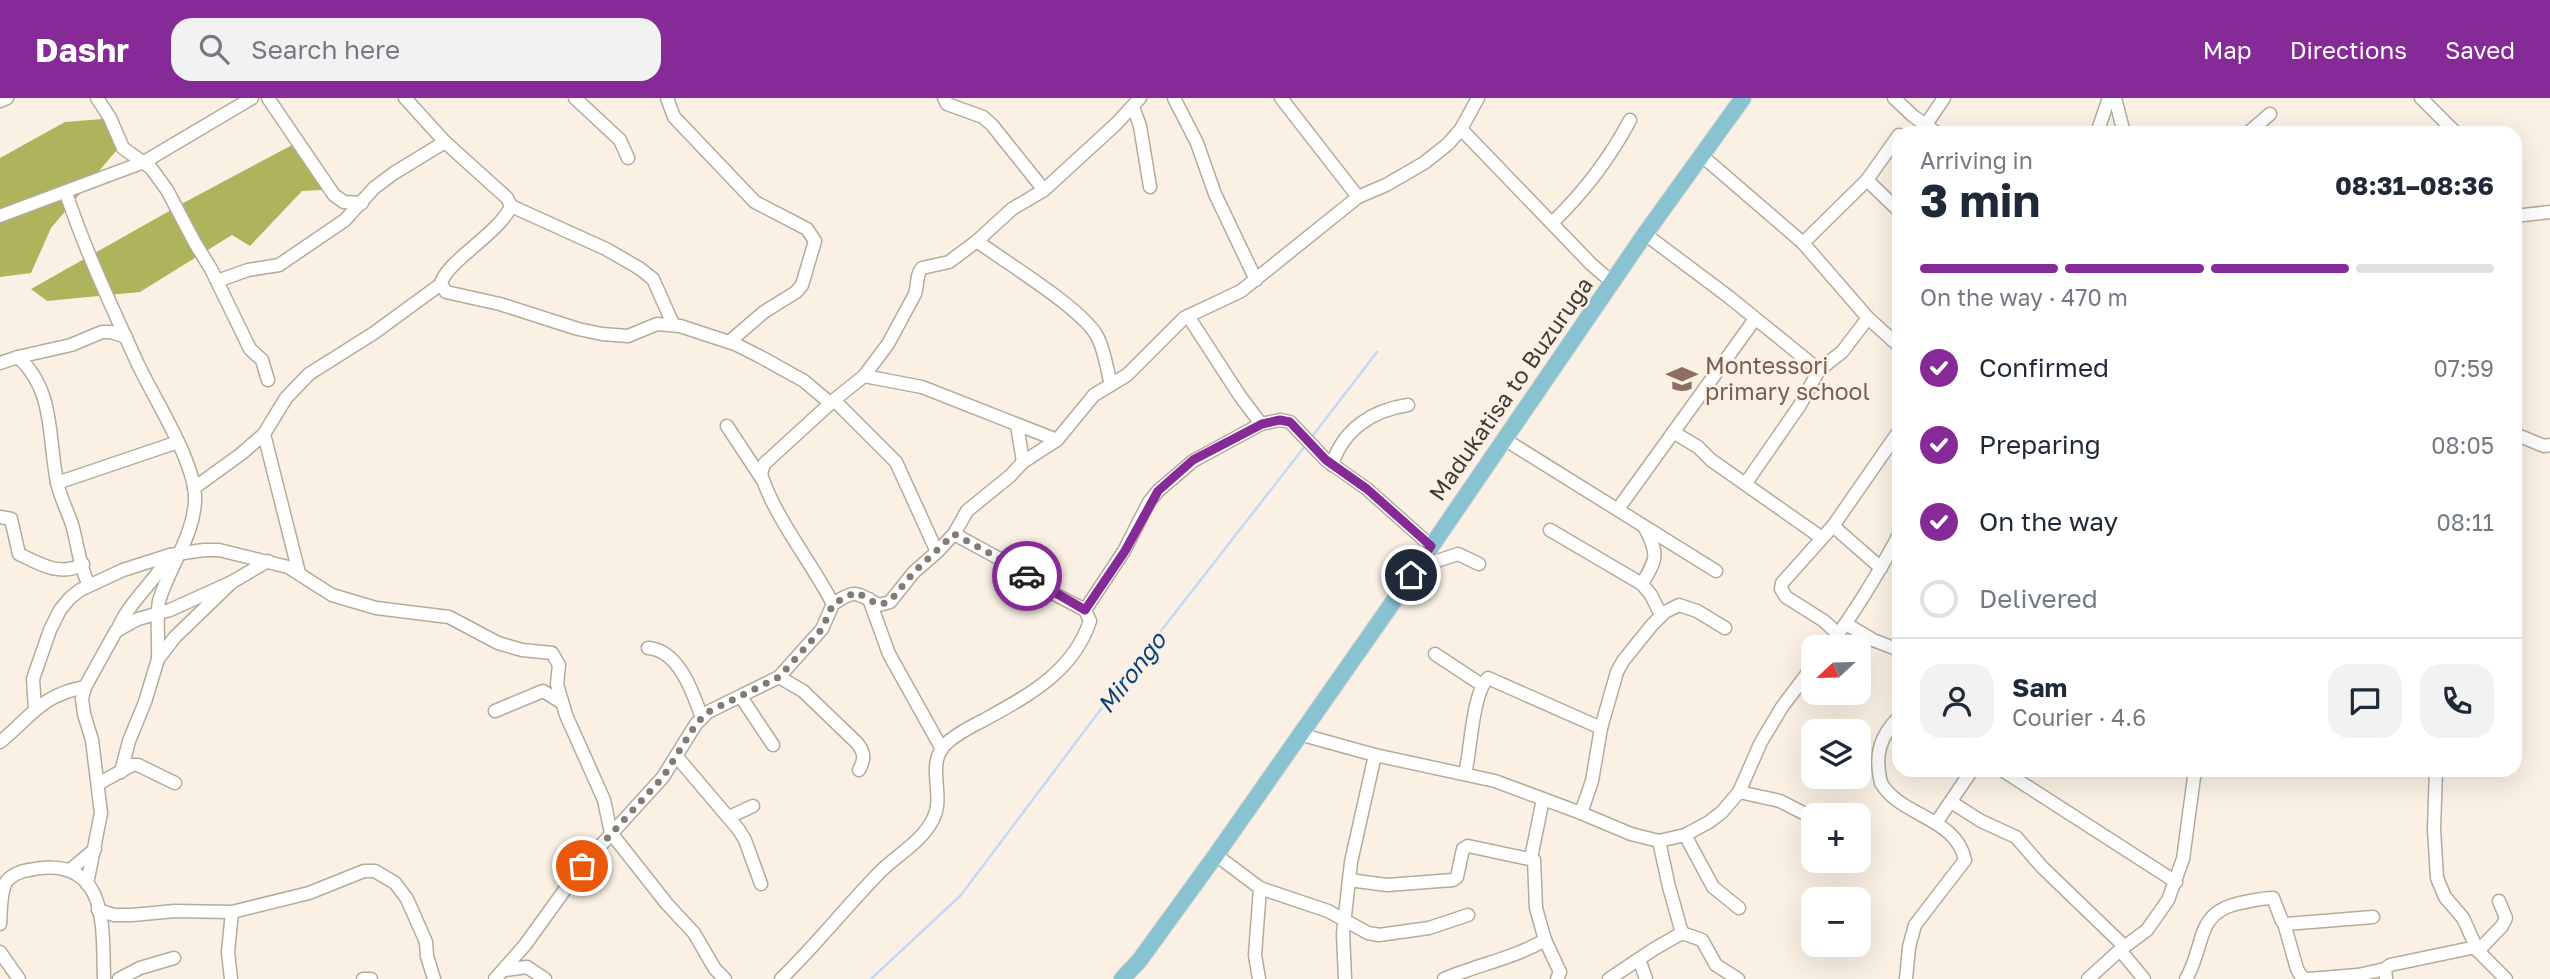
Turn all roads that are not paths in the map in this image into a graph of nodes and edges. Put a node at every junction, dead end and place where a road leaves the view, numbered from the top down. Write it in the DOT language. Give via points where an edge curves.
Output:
graph roads {
  1 [pos="7,98"];
  2 [pos="97,98"];
  3 [pos="252,98"];
  4 [pos="268,98"];
  5 [pos="405,98"];
  6 [pos="575,98"];
  7 [pos="667,98"];
  8 [pos="944,98"];
  9 [pos="1174,98"];
  10 [pos="1281,98"];
  11 [pos="1478,98"];
  12 [pos="1743,98"];
  13 [pos="1894,98"];
  14 [pos="1944,98"];
  15 [pos="2109,98"];
  16 [pos="2115,98"];
  17 [pos="2421,98"];
  18 [pos="0,102"];
  19 [pos="1136,102"];
  20 [pos="2270,114"];
  21 [pos="1913,116"];
  22 [pos="1630,120"];
  23 [pos="1906,126"];
  24 [pos="1926,126"];
  25 [pos="1933,126"];
  26 [pos="2099,126"];
  27 [pos="2122,126"];
  28 [pos="2256,126"];
  29 [pos="2449,126"];
  30 [pos="1461,129"];
  31 [pos="445,142"];
  32 [pos="1892,145"];
  33 [pos="1701,155"];
  34 [pos="628,158"];
  35 [pos="144,162"];
  36 [pos="1867,180"];
  37 [pos="1150,187"];
  38 [pos="1044,190"];
  39 [pos="66,193"];
  40 [pos="1359,197"];
  41 [pos="362,203"];
  42 [pos="1892,204"];
  43 [pos="511,206"];
  44 [pos="2550,212"];
  45 [pos="2522,215"];
  46 [pos="0,216"];
  47 [pos="1552,223"];
  48 [pos="1645,234"];
  49 [pos="977,240"];
  50 [pos="1803,243"];
  51 [pos="1256,280"];
  52 [pos="217,281"];
  53 [pos="1612,283"];
  54 [pos="442,285"];
  55 [pos="1188,316"];
  56 [pos="1868,318"];
  57 [pos="1755,319"];
  58 [pos="673,324"];
  59 [pos="127,337"];
  60 [pos="1892,340"];
  61 [pos="729,342"];
  62 [pos="18,357"];
  63 [pos="0,363"];
  64 [pos="1819,370"];
  65 [pos="864,376"];
  66 [pos="268,380"];
  67 [pos="1111,385"];
  68 [pos="832,401"];
  69 [pos="1408,405"];
  70 [pos="1262,424"];
  71 [pos="1017,425"];
  72 [pos="727,426"];
  73 [pos="1673,432"];
  74 [pos="264,434"];
  75 [pos="2522,437"];
  76 [pos="1504,439"];
  77 [pos="1057,440"];
  78 [pos="1892,440"];
  79 [pos="178,442"];
  80 [pos="2550,446"];
  81 [pos="1023,462"];
  82 [pos="1332,465"];
  83 [pos="762,479"];
  84 [pos="57,483"];
  85 [pos="1746,483"];
  86 [pos="194,488"];
  87 [pos="1618,509"];
  88 [pos="0,517"];
  89 [pos="1644,526"];
  90 [pos="1833,526"];
  91 [pos="1550,530"];
  92 [pos="954,534"];
  93 [pos="1822,538"];
  94 [pos="1892,548"];
  95 [pos="1428,551"];
  96 [pos="937,552"];
  97 [pos="175,555"];
  98 [pos="268,561"];
  99 [pos="83,564"];
  100 [pos="1479,564"];
  101 [pos="1881,568"];
  102 [pos="1716,571"];
  103 [pos="299,573"];
  104 [pos="232,582"];
  105 [pos="1642,584"];
  106 [pos="89,585"];
  107 [pos="869,599"];
  108 [pos="833,604"];
  109 [pos="1085,610"];
  110 [pos="158,614"];
  111 [pos="1661,615"];
  112 [pos="1725,628"];
  113 [pos="1842,629"];
  114 [pos="117,631"];
  115 [pos="1838,635"];
  116 [pos="1892,647"];
  117 [pos="648,648"];
  118 [pos="1435,654"];
  119 [pos="158,659"];
  120 [pos="779,677"];
  121 [pos="1801,681"];
  122 [pos="1482,685"];
  123 [pos="85,687"];
  124 [pos="741,697"];
  125 [pos="562,702"];
  126 [pos="35,709"];
  127 [pos="495,711"];
  128 [pos="702,718"];
  129 [pos="1892,723"];
  130 [pos="1601,728"];
  131 [pos="1299,734"];
  132 [pos="0,742"];
  133 [pos="773,745"];
  134 [pos="942,749"];
  135 [pos="1375,755"];
  136 [pos="677,757"];
  137 [pos="859,770"];
  138 [pos="121,772"];
  139 [pos="1465,774"];
  140 [pos="1967,777"];
  141 [pos="2013,777"];
  142 [pos="2194,777"];
  143 [pos="2436,777"];
  144 [pos="175,783"];
  145 [pos="98,784"];
  146 [pos="1739,792"];
  147 [pos="1542,799"];
  148 [pos="1951,802"];
  149 [pos="753,806"];
  150 [pos="1801,812"];
  151 [pos="1581,813"];
  152 [pos="729,817"];
  153 [pos="1936,822"];
  154 [pos="611,833"];
  155 [pos="1685,835"];
  156 [pos="1659,841"];
  157 [pos="95,849"];
  158 [pos="1216,855"];
  159 [pos="1531,858"];
  160 [pos="70,870"];
  161 [pos="1349,880"];
  162 [pos="2175,882"];
  163 [pos="87,884"];
  164 [pos="761,884"];
  165 [pos="1260,888"];
  166 [pos="2499,901"];
  167 [pos="1739,908"];
  168 [pos="98,910"];
  169 [pos="232,912"];
  170 [pos="1468,915"];
  171 [pos="2373,917"];
  172 [pos="1344,920"];
  173 [pos="2284,923"];
  174 [pos="0,924"];
  175 [pos="1682,933"];
  176 [pos="1545,940"];
  177 [pos="2122,948"];
  178 [pos="2477,949"];
  179 [pos="0,952"];
  180 [pos="174,958"];
  181 [pos="1639,958"];
  182 [pos="500,974"];
  183 [pos="1469,974"];
  184 [pos="2385,974"];
  185 [pos="19,979"];
  186 [pos="104,979"];
  187 [pos="119,979"];
  188 [pos="231,979"];
  189 [pos="363,979"];
  190 [pos="371,979"];
  191 [pos="434,979"];
  192 [pos="545,979"];
  193 [pos="725,979"];
  194 [pos="780,979"];
  195 [pos="1122,979"];
  196 [pos="1259,979"];
  197 [pos="1345,979"];
  198 [pos="1444,979"];
  199 [pos="1556,979"];
  200 [pos="1609,979"];
  201 [pos="1646,979"];
  202 [pos="1738,979"];
  203 [pos="1906,979"];
  204 [pos="2088,979"];
  205 [pos="2144,979"];
  206 [pos="2186,979"];
  207 [pos="2308,979"];
  208 [pos="2506,979"];
  1 -- 18 [label="street"];
  2 -- 35 [label="street" via="123,148"];
  3 -- 35 [label="street"];
  4 -- 41 [label="street" via="334,195 344,202"];
  5 -- 31 [label="street"];
  6 -- 34 [label="street" via="620,140"];
  7 -- 61 [label="street" via="674,117 755,202 807,229 815,241 802,285"];
  8 -- 38 [label="street" via="947,104 992,125"];
  9 -- 51 [label="street"];
  10 -- 40 [label="street"];
  11 -- 30 [label="street"];
  12 -- 33 [label="main road, Madukatisa to Buzuruga"];
  13 -- 21 [label="street"];
  14 -- 25 [label="street"];
  15 -- 26 [label="street"];
  16 -- 27 [label="street"];
  17 -- 29 [label="street"];
  19 -- 37 [label="street"];
  19 -- 38 [label="street"];
  20 -- 28 [label="street"];
  21 -- 23 [label="street"];
  21 -- 24 [label="street"];
  22 -- 47 [label="street" via="1608,157"];
  30 -- 40 [label="street" via="1424,163"];
  30 -- 47 [label="street"];
  31 -- 41 [label="street" via="394,173"];
  31 -- 43 [label="street"];
  32 -- 36 [label="street"];
  33 -- 48 [label="main road, Madukatisa to Buzuruga"];
  33 -- 50 [label="street"];
  35 -- 39 [label="street"];
  35 -- 52 [label="street" via="167,190"];
  36 -- 42 [label="street"];
  36 -- 50 [label="street"];
  38 -- 49 [label="street" via="1012,209"];
  39 -- 46 [label="street"];
  39 -- 59 [label="street"];
  40 -- 51 [label="street"];
  41 -- 52 [label="street" via="345,220 279,264"];
  43 -- 54 [label="street" via="495,229 447,272"];
  43 -- 58 [label="street" via="639,268 653,279"];
  44 -- 45 [label="street"];
  47 -- 53 [label="street"];
  48 -- 53 [label="main road, Madukatisa to Buzuruga"];
  48 -- 57 [label="street"];
  49 -- 65 [label="street" via="949,262 919,271 915,294"];
  49 -- 67 [label="street" via="1091,327 1102,347"];
  50 -- 56 [label="street"];
  51 -- 55 [label="street"];
  52 -- 66 [label="street" via="250,349 262,360"];
  53 -- 76 [label="main road, Madukatisa to Buzuruga"];
  54 -- 58 [label="street" via="453,295 602,334 628,336 657,324"];
  54 -- 74 [label="street" via="309,374 286,398"];
  55 -- 67 [label="street"];
  55 -- 70 [label="street"];
  56 -- 60 [label="street"];
  56 -- 64 [label="street" via="1842,352"];
  57 -- 64 [label="street"];
  57 -- 73 [label="street"];
  58 -- 61 [label="street"];
  59 -- 62 [label="street" via="106,331 71,345"];
  59 -- 79 [label="street"];
  61 -- 68 [label="street" via="804,380"];
  62 -- 63 [label="street"];
  62 -- 84 [label="street" via="38,380 46,404"];
  64 -- 85 [label="street"];
  65 -- 68 [label="street"];
  65 -- 71 [label="street" via="922,387"];
  67 -- 77 [label="street" via="1088,401"];
  68 -- 83 [label="street" via="764,464"];
  68 -- 96 [label="street" via="896,462"];
  69 -- 82 [label="street" via="1378,412 1363,422 1342,443"];
  70 -- 82 [label="street" via="1290,422"];
  70 -- 109 [label="street" via="1193,460 1158,491"];
  71 -- 77 [label="street"];
  71 -- 81 [label="street"];
  72 -- 83 [label="street"];
  73 -- 85 [label="street"];
  73 -- 87 [label="street"];
  74 -- 86 [label="street"];
  74 -- 103 [label="street"];
  75 -- 80 [label="street"];
  76 -- 87 [label="street"];
  76 -- 95 [label="main road, Madukatisa to Buzuruga"];
  77 -- 81 [label="street"];
  78 -- 90 [label="street"];
  79 -- 84 [label="street"];
  79 -- 86 [label="street"];
  81 -- 92 [label="street" via="967,511"];
  82 -- 95 [label="street" via="1367,489"];
  83 -- 108 [label="street"];
  84 -- 99 [label="street"];
  85 -- 93 [label="street"];
  86 -- 97 [label="street" via="195,502"];
  87 -- 89 [label="street"];
  88 -- 99 [label="street" via="11,519 19,554 63,571"];
  89 -- 102 [label="street"];
  89 -- 105 [label="street" via="1656,558"];
  90 -- 93 [label="street"];
  90 -- 101 [label="street"];
  91 -- 105 [label="street"];
  92 -- 96 [label="street"];
  92 -- 109 [label="street"];
  93 -- 113 [label="street" via="1785,578 1781,589 1786,597"];
  94 -- 101 [label="street"];
  95 -- 100 [label="street" via="1434,562 1458,554"];
  95 -- 131 [label="main road, Madukatisa to Buzuruga"];
  96 -- 107 [label="street" via="890,601 879,605"];
  97 -- 98 [label="street" via="204,550"];
  97 -- 106 [label="street"];
  97 -- 110 [label="street"];
  97 -- 114 [label="street" via="122,618"];
  98 -- 103 [label="street"];
  98 -- 104 [label="street"];
  99 -- 106 [label="street"];
  101 -- 113 [label="street"];
  103 -- 125 [label="street" via="332,595 376,608 449,617 498,643 552,653 559,665 557,684"];
  104 -- 110 [label="street"];
  104 -- 119 [label="street"];
  105 -- 111 [label="street"];
  106 -- 126 [label="street" via="60,610 50,630 33,679"];
  107 -- 108 [label="street" via="856,592"];
  107 -- 134 [label="street" via="889,654"];
  108 -- 120 [label="street" via="822,629"];
  109 -- 134 [label="street" via="1090,621 1085,634 1057,672"];
  110 -- 114 [label="street"];
  110 -- 119 [label="street"];
  111 -- 112 [label="street" via="1672,607 1686,606"];
  111 -- 130 [label="street" via="1623,661"];
  113 -- 115 [label="street"];
  113 -- 116 [label="street"];
  114 -- 123 [label="street"];
  117 -- 128 [label="street" via="663,651 678,667"];
  118 -- 122 [label="street"];
  119 -- 138 [label="street"];
  120 -- 124 [label="street"];
  120 -- 137 [label="street" via="809,696 858,743 864,761"];
  121 -- 146 [label="street" via="1761,742"];
  122 -- 130 [label="street" via="1491,678"];
  122 -- 139 [label="street"];
  123 -- 126 [label="street" via="58,694"];
  123 -- 145 [label="street" via="84,715"];
  124 -- 128 [label="street"];
  124 -- 133 [label="street"];
  125 -- 127 [label="street" via="543,691"];
  125 -- 154 [label="street" via="604,800"];
  126 -- 132 [label="street"];
  128 -- 136 [label="street"];
  129 -- 153 [label="street" via="1880,740 1881,783 1900,803"];
  130 -- 151 [label="street"];
  131 -- 135 [label="street"];
  131 -- 158 [label="main road, Madukatisa to Buzuruga"];
  134 -- 194 [label="street" via="935,772 937,807 928,828"];
  135 -- 139 [label="street"];
  135 -- 161 [label="street"];
  136 -- 152 [label="street"];
  136 -- 154 [label="street"];
  138 -- 144 [label="street" via="138,765"];
  138 -- 145 [label="street"];
  139 -- 147 [label="street"];
  140 -- 148 [label="street"];
  141 -- 162 [label="street"];
  142 -- 162 [label="street" via="2183,859"];
  143 -- 178 [label="street" via="2437,878"];
  145 -- 157 [label="street" via="101,813"];
  146 -- 150 [label="street"];
  146 -- 155 [label="street" via="1722,812"];
  147 -- 151 [label="street"];
  147 -- 159 [label="street"];
  148 -- 153 [label="street"];
  148 -- 177 [label="street" via="2016,837"];
  149 -- 152 [label="street"];
  151 -- 156 [label="street"];
  152 -- 164 [label="street" via="745,840"];
  153 -- 203 [label="street" via="1950,834 1965,860 1915,925"];
  154 -- 182 [label="street"];
  154 -- 193 [label="street" via="694,933"];
  155 -- 156 [label="street"];
  155 -- 167 [label="street" via="1713,887"];
  156 -- 175 [label="street"];
  157 -- 160 [label="street"];
  157 -- 163 [label="street"];
  158 -- 165 [label="street"];
  158 -- 195 [label="main road, Madukatisa to Buzuruga"];
  159 -- 161 [label="street" via="1468,846 1453,880 1387,885"];
  159 -- 176 [label="street"];
  160 -- 163 [label="street"];
  160 -- 174 [label="street" via="47,866 12,876 2,892"];
  161 -- 172 [label="street"];
  162 -- 177 [label="street" via="2147,930"];
  163 -- 168 [label="street"];
  165 -- 172 [label="street"];
  165 -- 196 [label="street" via="1255,955"];
  166 -- 178 [label="street" via="2506,918"];
  168 -- 169 [label="street" via="114,915"];
  168 -- 186 [label="street"];
  169 -- 188 [label="street"];
  169 -- 191 [label="street" via="374,871 395,883 407,899 426,942"];
  170 -- 172 [label="street" via="1429,928 1380,935"];
  171 -- 173 [label="street"];
  172 -- 197 [label="street"];
  173 -- 206 [label="street" via="2271,897 2219,909 2207,923"];
  173 -- 207 [label="street" via="2297,970"];
  175 -- 181 [label="street"];
  175 -- 202 [label="street" via="1702,940 1716,965"];
  176 -- 183 [label="street"];
  176 -- 199 [label="street" via="1560,972"];
  177 -- 204 [label="street"];
  177 -- 205 [label="street"];
  178 -- 184 [label="street" via="2390,965"];
  178 -- 208 [label="street"];
  179 -- 185 [label="street"];
  180 -- 187 [label="street"];
  181 -- 200 [label="street"];
  181 -- 201 [label="street"];
  182 -- 192 [label="street" via="527,967"];
  183 -- 198 [label="street"];
  184 -- 207 [label="street"];
  189 -- 190 [label="street"];
}
